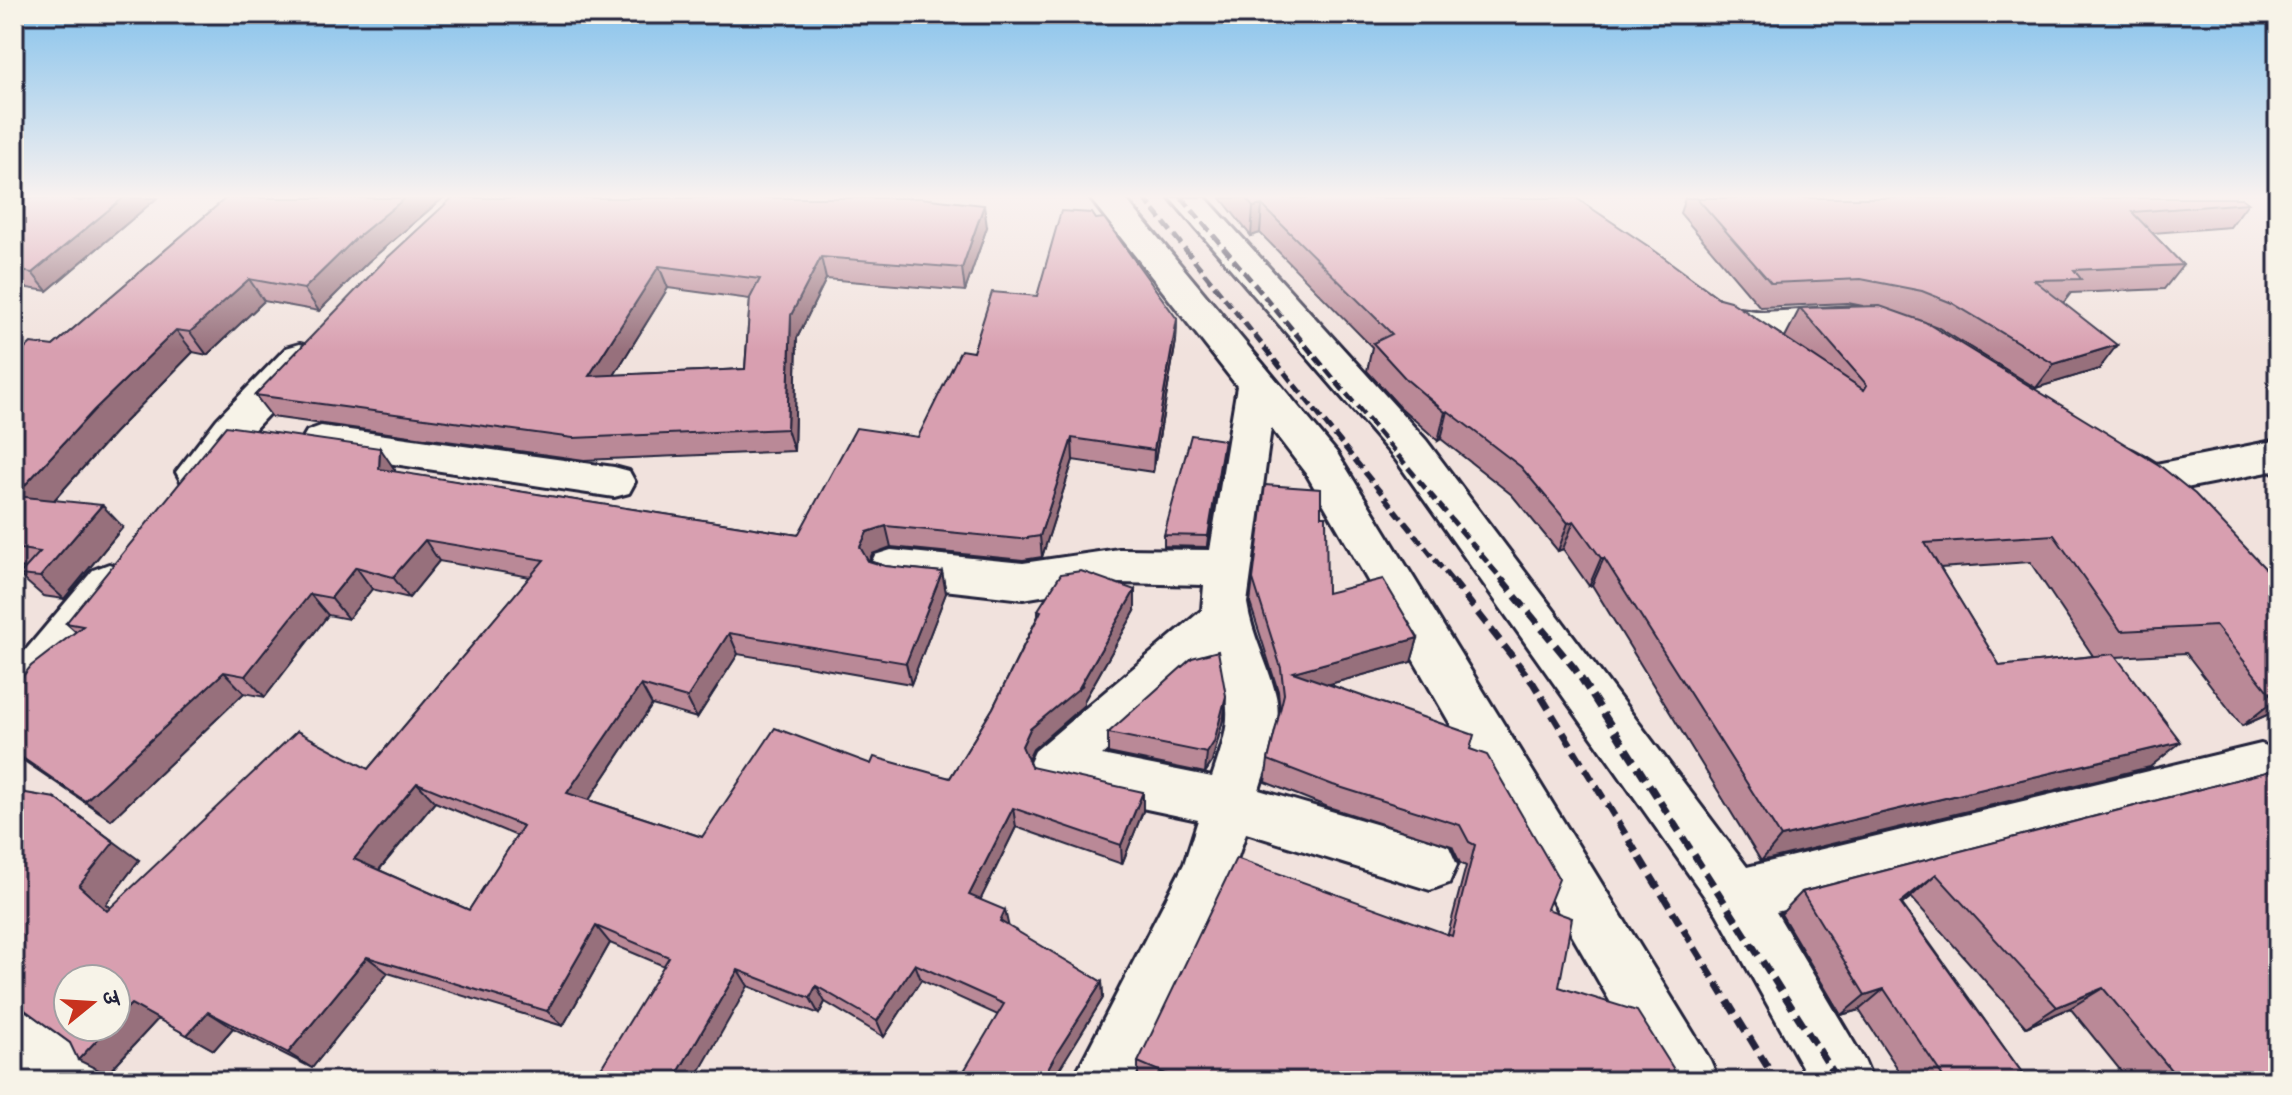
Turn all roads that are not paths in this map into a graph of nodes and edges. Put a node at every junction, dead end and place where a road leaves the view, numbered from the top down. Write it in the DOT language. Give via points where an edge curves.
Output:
graph roads {
  1 [pos="1148,249"];
  2 [pos="1232,249"];
  3 [pos="1683,288"];
  4 [pos="1889,324"];
  5 [pos="329,328"];
  6 [pos="1257,384"];
  7 [pos="231,429"];
  8 [pos="2084,439"];
  9 [pos="2278,455"];
  10 [pos="2150,480"];
  11 [pos="614,482"];
  12 [pos="174,500"];
  13 [pos="2197,517"];
  14 [pos="136,548"];
  15 [pos="891,567"];
  16 [pos="1227,592"];
  17 [pos="14,699"];
  18 [pos="2261,766"];
  19 [pos="1229,804"];
  20 [pos="1430,865"];
  21 [pos="1736,896"];
  22 [pos="14,1036"];
  23 [pos="77,1081"];
  24 [pos="1102,1081"];
  25 [pos="1689,1081"];
  26 [pos="1843,1081"];
  1 -- 6 [label="street"];
  2 -- 21 [label="street" via="1411,450"];
  3 -- 4 [label="street" via="1732,320 1763,324 1861,318"];
  5 -- 7 [label="street"];
  6 -- 16 [label="street"];
  6 -- 25 [label="street" via="1322,464"];
  7 -- 11 [label="street"];
  7 -- 12 [label="street"];
  8 -- 10 [label="street"];
  9 -- 10 [label="street"];
  10 -- 13 [label="street"];
  14 -- 17 [label="street"];
  15 -- 16 [label="street" via="1023,581 1119,566"];
  16 -- 19 [label="street" via="1228,631 1252,694 1251,733"];
  16 -- 19 [label="street" via="1053,767"];
  18 -- 21 [label="street"];
  19 -- 20 [label="street"];
  19 -- 24 [label="street" via="1208,871"];
  21 -- 26 [label="street"];
  22 -- 23 [label="street"];
}
